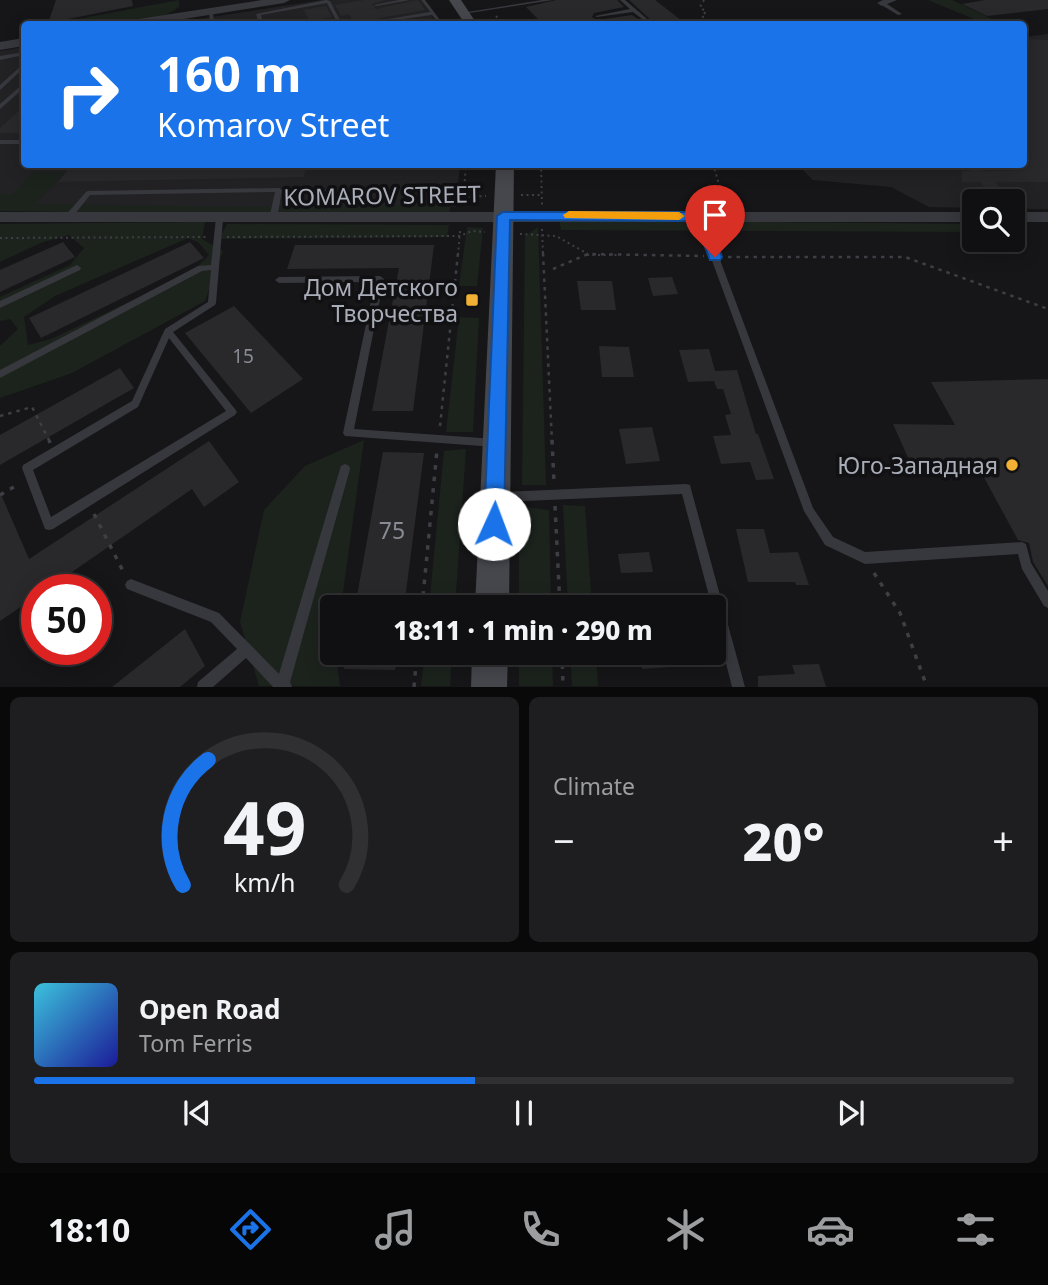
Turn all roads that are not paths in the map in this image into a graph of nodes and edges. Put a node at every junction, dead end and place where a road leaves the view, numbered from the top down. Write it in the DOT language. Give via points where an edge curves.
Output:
graph roads {
  1 [pos="189,0"];
  2 [pos="284,0"];
  3 [pos="408,0"];
  4 [pos="424,0"];
  5 [pos="455,0"];
  6 [pos="512,0"];
  7 [pos="551,0"];
  8 [pos="622,0"];
  9 [pos="893,0"];
  10 [pos="542,1"];
  11 [pos="882,3"];
  12 [pos="376,5"];
  13 [pos="516,5"];
  14 [pos="634,10"];
  15 [pos="433,13"];
  16 [pos="900,14"];
  17 [pos="190,15"];
  18 [pos="597,16"];
  19 [pos="467,19"];
  20 [pos="212,20"];
  21 [pos="151,21"];
  22 [pos="260,21"];
  23 [pos="338,21"];
  24 [pos="380,21"];
  25 [pos="439,21"];
  26 [pos="647,21"];
  27 [pos="21,42"];
  28 [pos="0,46"];
  29 [pos="21,54"];
  30 [pos="0,58"];
  31 [pos="21,69"];
  32 [pos="0,88"];
  33 [pos="21,88"];
  34 [pos="0,107"];
  35 [pos="0,142"];
  36 [pos="21,142"];
  37 [pos="505,168"];
  38 [pos="0,216"];
  39 [pos="700,216"];
  40 [pos="68,217"];
  41 [pos="962,217"];
  42 [pos="1025,217"];
  43 [pos="1048,217"];
  44 [pos="219,219"];
  45 [pos="273,219"];
  46 [pos="503,224"];
  47 [pos="215,267"];
  48 [pos="77,268"];
  49 [pos="279,280"];
  50 [pos="0,305"];
  51 [pos="168,331"];
  52 [pos="0,374"];
  53 [pos="496,443"];
  54 [pos="345,469"];
  55 [pos="495,497"];
  56 [pos="131,586"];
  57 [pos="492,595"];
  58 [pos="1048,602"];
  59 [pos="246,649"];
  60 [pos="490,665"];
  61 [pos="283,686"];
  62 [pos="203,687"];
  63 [pos="489,687"];
  64 [pos="739,687"];
  1 -- 17 [label="street"];
  2 -- 20 [label="street"];
  3 -- 12 [label="lane"];
  4 -- 15 [label="lane"];
  5 -- 19 [label="main road"];
  6 -- 13 [label="lane"];
  7 -- 10 [label="lane"];
  8 -- 14 [label="lane"];
  9 -- 11 [label="street"];
  10 -- 13 [label="lane"];
  11 -- 16 [label="lane"];
  13 -- 19 [label="lane"];
  14 -- 18 [label="lane"];
  14 -- 26 [label="lane"];
  15 -- 24 [label="lane"];
  15 -- 25 [label="lane"];
  17 -- 20 [label="street"];
  17 -- 21 [label="street"];
  22 -- 23 [label="lane" via="258,14 328,1"];
  27 -- 28 [label="street"];
  29 -- 30 [label="lane"];
  31 -- 32 [label="lane"];
  33 -- 34 [label="lane"];
  35 -- 36 [label="lane"];
  37 -- 46 [label="main road"];
  38 -- 40 [label="street, KOMAROV STREET"];
  39 -- 41 [label="street, KOMAROV STREET"];
  39 -- 46 [label="street, KOMAROV STREET" via="542,215"];
  39 -- 58 [label="lane" via="809,511 829,541 865,558 1022,548 1026,565"];
  40 -- 44 [label="street, KOMAROV STREET"];
  40 -- 45 [label="lane" via="88,193 279,190"];
  42 -- 43 [label="street"];
  44 -- 45 [label="street, KOMAROV STREET"];
  44 -- 47 [label="lane"];
  45 -- 46 [label="street, KOMAROV STREET" via="462,218"];
  46 -- 53 [label="main road"];
  47 -- 51 [label="lane" via="212,303"];
  47 -- 52 [label="lane" via="201,268"];
  48 -- 50 [label="lane"];
  49 -- 53 [label="lane" via="380,278 348,433"];
  51 -- 51 [label="lane" via="135,404 27,468 49,525 232,412"];
  53 -- 55 [label="main road"];
  54 -- 61 [label="lane"];
  55 -- 57 [label="main road"];
  55 -- 64 [label="lane" via="685,489"];
  56 -- 59 [label="lane" via="215,617"];
  59 -- 61 [label="lane"];
  59 -- 62 [label="lane"];
  60 -- 63 [label="main road"];
}
